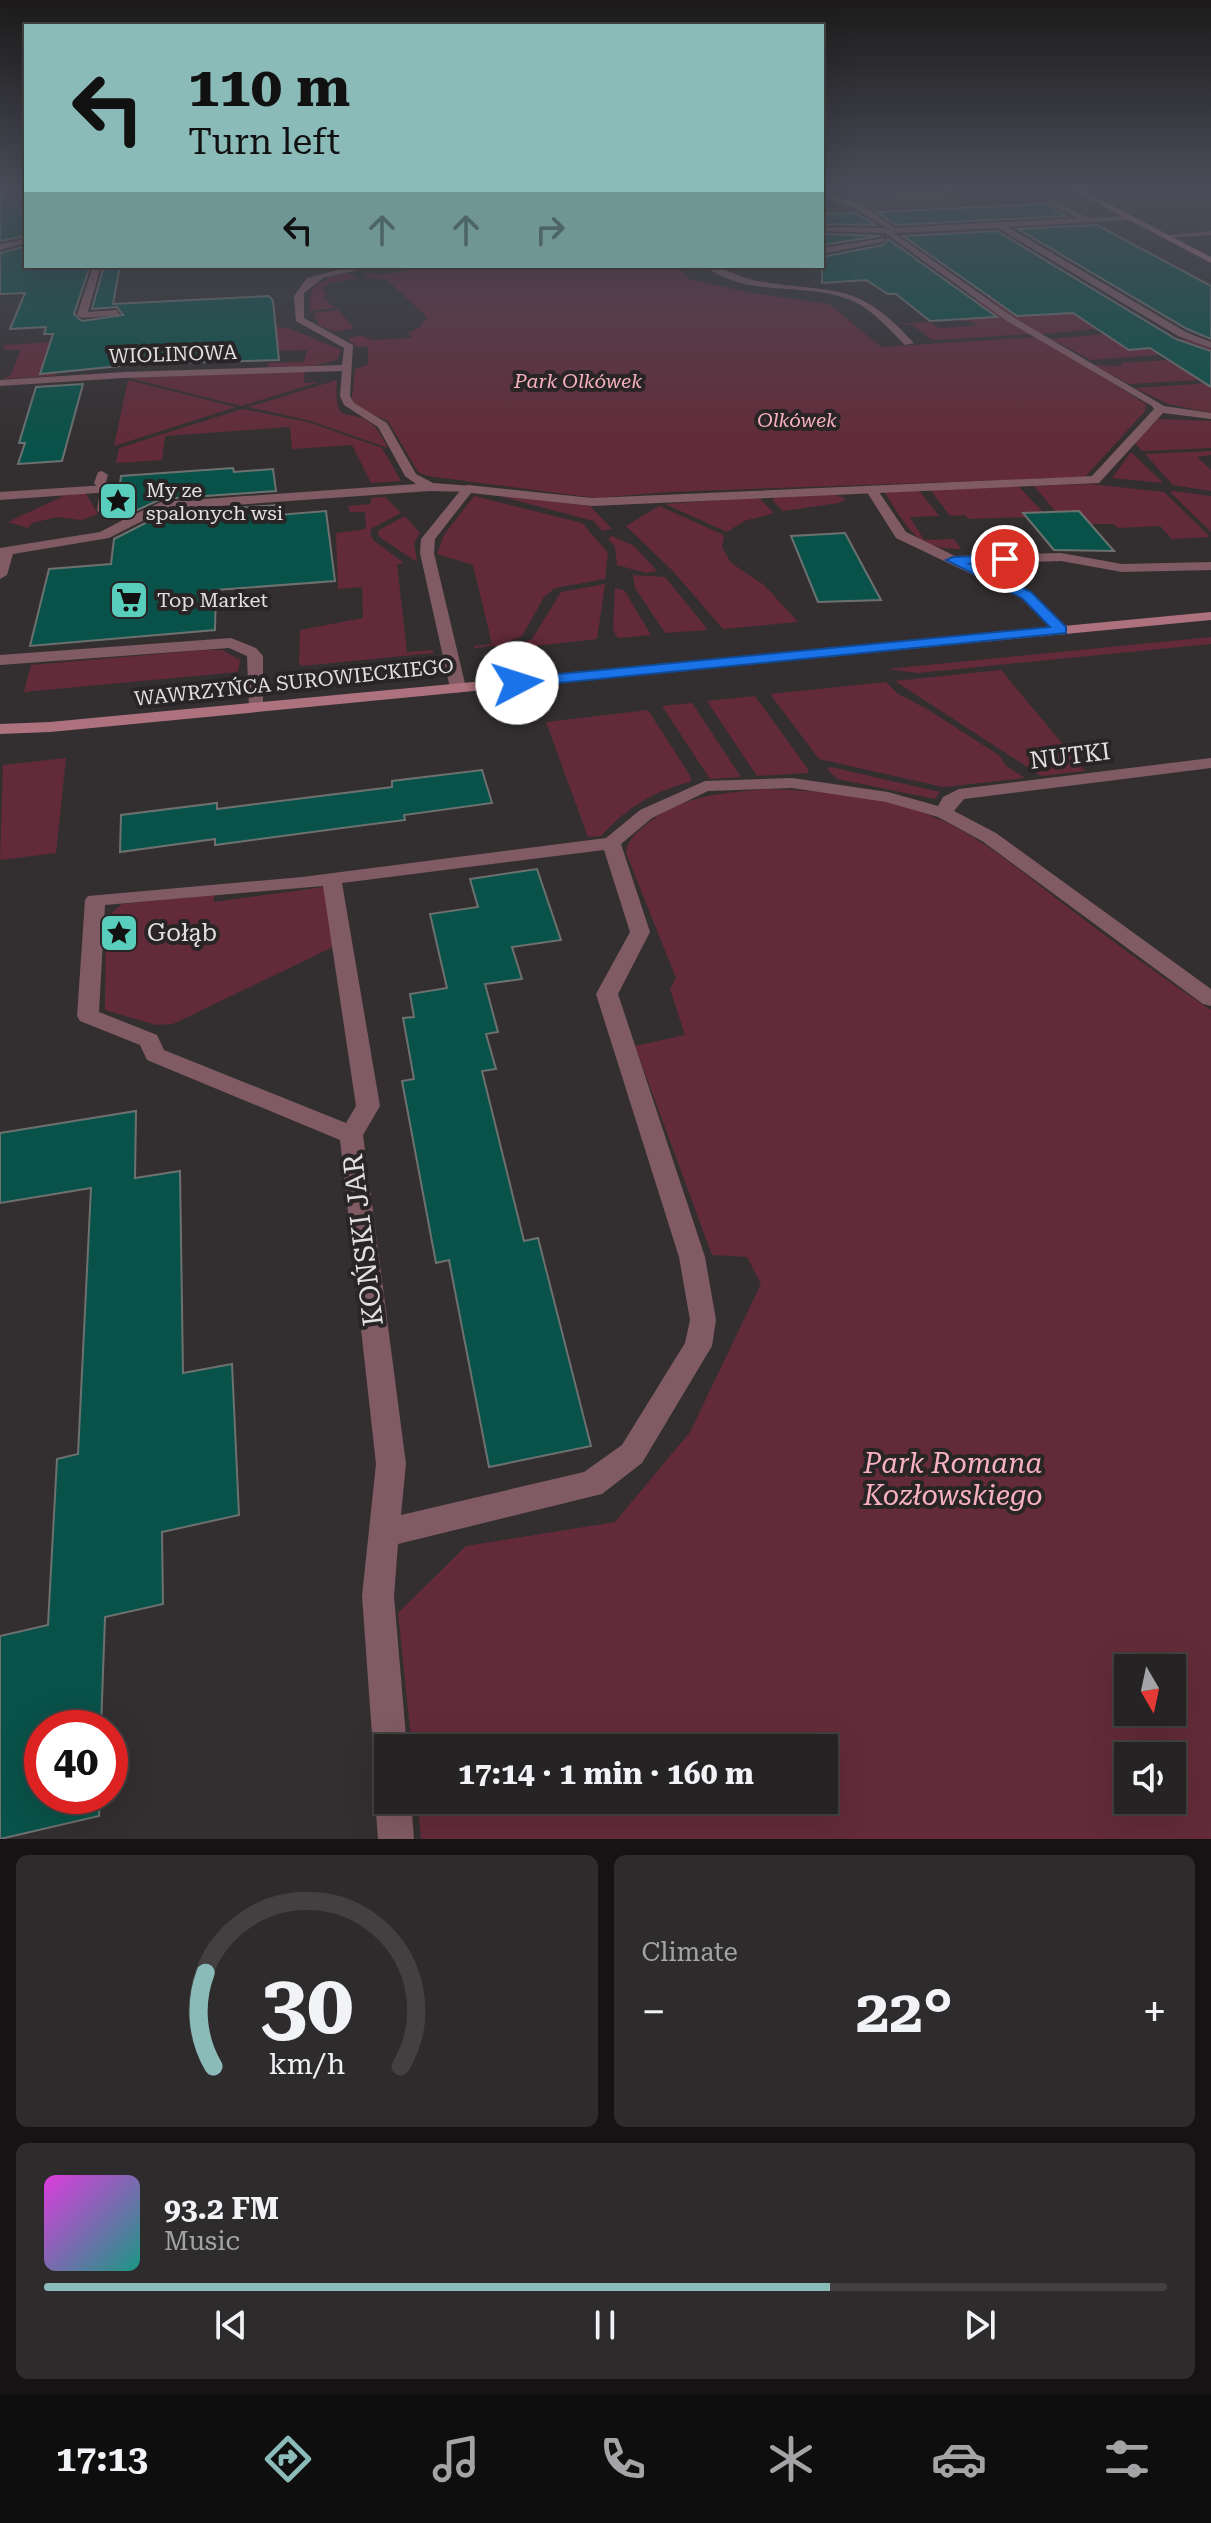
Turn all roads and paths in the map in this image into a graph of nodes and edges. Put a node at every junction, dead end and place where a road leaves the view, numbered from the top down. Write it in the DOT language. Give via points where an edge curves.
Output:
graph roads {
  1 [pos="94,275"];
  2 [pos="327,275"];
  3 [pos="726,275"];
  4 [pos="949,275"];
  5 [pos="1083,275"];
  6 [pos="117,313"];
  7 [pos="909,343"];
  8 [pos="1211,345"];
  9 [pos="348,368"];
  10 [pos="0,383"];
  11 [pos="1160,409"];
  12 [pos="1211,416"];
  13 [pos="430,487"];
  14 [pos="468,489"];
  15 [pos="871,489"];
  16 [pos="0,496"];
  17 [pos="133,519"];
  18 [pos="3,552"];
  19 [pos="953,560"];
  20 [pos="1211,566"];
  21 [pos="0,575"];
  22 [pos="1211,616"];
  23 [pos="1061,630"];
  24 [pos="0,660"];
  25 [pos="458,688"];
  26 [pos="257,708"];
  27 [pos="50,727"];
  28 [pos="0,729"];
  29 [pos="0,736"];
  30 [pos="1211,763"];
  31 [pos="944,813"];
  32 [pos="611,843"];
  33 [pos="332,879"];
  34 [pos="1211,999"];
  35 [pos="351,1135"];
  36 [pos="382,1534"];
  37 [pos="389,1734"];
  38 [pos="394,1814"];
  39 [pos="396,1839"];
  1 -- 6 [label="street" via="82,315"];
  2 -- 9 [label="street" via="301,290 299,319 349,347"];
  3 -- 7 [label="street" via="741,283 856,298"];
  4 -- 11 [label="street" via="1010,319"];
  5 -- 8 [label="street" via="1182,334"];
  9 -- 10 [label="street, WIOLINOWA"];
  9 -- 13 [label="street" via="345,396 350,405 383,425 411,476"];
  11 -- 12 [label="street"];
  11 -- 15 [label="street" via="1095,480"];
  13 -- 14 [label="street"];
  13 -- 17 [label="street" via="161,506"];
  14 -- 15 [label="street" via="592,502"];
  14 -- 25 [label="street" via="428,539 427,553"];
  15 -- 19 [label="street" via="901,535"];
  16 -- 17 [label="street" via="104,482 103,511"];
  17 -- 18 [label="street" via="104,535"];
  18 -- 21 [label="street"];
  19 -- 20 [label="street" via="1061,557 1122,568"];
  19 -- 23 [label="street" via="1026,595"];
  22 -- 23 [label="street, WAWRZYŃCA SUROWIECKIEGO"];
  23 -- 25 [label="street, WAWRZYŃCA SUROWIECKIEGO"];
  24 -- 26 [label="street" via="231,643 255,656"];
  25 -- 26 [label="street, WAWRZYŃCA SUROWIECKIEGO"];
  26 -- 27 [label="street, WAWRZYŃCA SUROWIECKIEGO"];
  27 -- 28 [label="street, WAWRZYŃCA SUROWIECKIEGO"];
  27 -- 29 [label="street, WAWRZYŃCA SUROWIECKIEGO"];
  30 -- 31 [label="street, NUTKI" via="959,794"];
  31 -- 32 [label="street" via="837,787 729,783 677,797"];
  31 -- 34 [label="street" via="1010,851"];
  32 -- 33 [label="street"];
  32 -- 36 [label="street" via="640,932 607,994 692,1257 703,1320 698,1346 632,1454 591,1484"];
  33 -- 35 [label="street, KOŃSKI JAR" via="368,1106"];
  33 -- 35 [label="street" via="95,900 88,1016 149,1040 155,1055"];
  35 -- 36 [label="street, KOŃSKI JAR" via="391,1464"];
  36 -- 37 [label="street, KOŃSKI JAR" via="378,1596"];
  38 -- 39 [label="street"];
}
